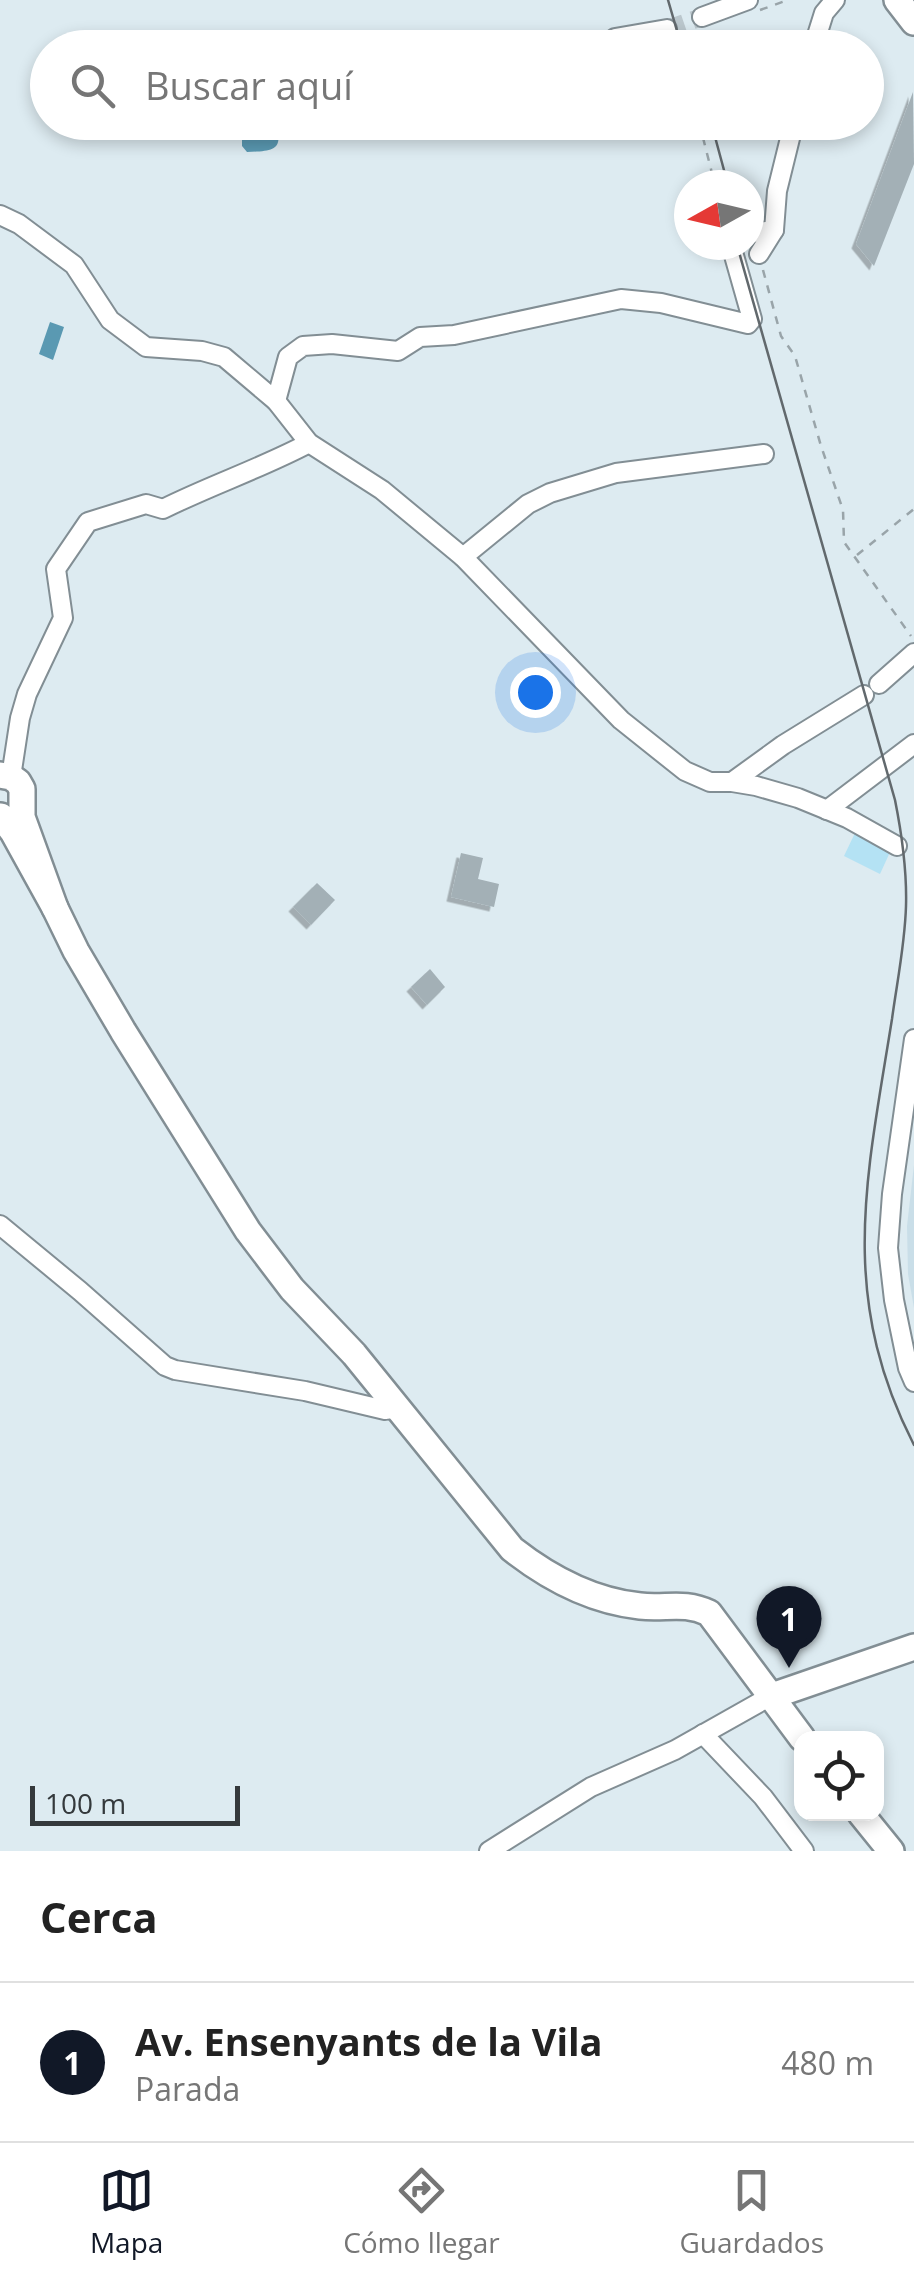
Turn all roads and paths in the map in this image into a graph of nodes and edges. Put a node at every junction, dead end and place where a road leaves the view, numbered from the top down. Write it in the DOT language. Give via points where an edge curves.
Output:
graph roads {
  1 [pos="748,0"];
  2 [pos="835,0"];
  3 [pos="897,0"];
  4 [pos="702,17"];
  5 [pos="914,22"];
  6 [pos="667,28"];
  7 [pos="657,30"];
  8 [pos="818,30"];
  9 [pos="704,140"];
  10 [pos="790,140"];
  11 [pos="711,170"];
  12 [pos="0,215"];
  13 [pos="774,230"];
  14 [pos="764,231"];
  15 [pos="764,246"];
  16 [pos="734,260"];
  17 [pos="761,260"];
  18 [pos="276,401"];
  19 [pos="309,443"];
  20 [pos="764,454"];
  21 [pos="914,508"];
  22 [pos="855,556"];
  23 [pos="462,557"];
  24 [pos="914,640"];
  25 [pos="914,652"];
  26 [pos="914,744"];
  27 [pos="3,775"];
  28 [pos="732,782"];
  29 [pos="827,810"];
  30 [pos="7,812"];
  31 [pos="898,846"];
  32 [pos="914,1039"];
  33 [pos="912,1074"];
  34 [pos="0,1226"];
  35 [pos="914,1382"];
  36 [pos="398,1408"];
  37 [pos="914,1648"];
  38 [pos="769,1697"];
  39 [pos="796,1731"];
  40 [pos="703,1734"];
  41 [pos="867,1821"];
  42 [pos="489,1851"];
  43 [pos="804,1851"];
  44 [pos="891,1851"];
  1 -- 4 [label="street"];
  2 -- 8 [label="street"];
  3 -- 5 [label="main road"];
  6 -- 7 [label="street"];
  9 -- 11 [label="path"];
  10 -- 13 [label="street"];
  12 -- 18 [label="street" via="74,265 125,334 146,348 224,356"];
  13 -- 14 [label="street"];
  13 -- 15 [label="street"];
  16 -- 18 [label="street" via="748,324 622,299 420,337 398,351 304,346 288,357"];
  17 -- 22 [label="path" via="843,510 844,542"];
  18 -- 19 [label="street"];
  19 -- 23 [label="street" via="382,490"];
  19 -- 27 [label="street" via="163,509 146,504 88,522 56,569 62,618 28,694"];
  20 -- 23 [label="street" via="616,473 550,493"];
  21 -- 22 [label="path"];
  22 -- 24 [label="path"];
  23 -- 28 [label="street" via="622,720 685,770 710,782"];
  25 -- 28 [label="street" via="872,689"];
  26 -- 29 [label="street"];
  27 -- 30 [label="main road" via="22,789"];
  28 -- 29 [label="street"];
  29 -- 31 [label="street"];
  30 -- 36 [label="main road" via="76,951 248,1231"];
  32 -- 33 [label="street"];
  33 -- 35 [label="street" via="888,1248"];
  34 -- 36 [label="street" via="165,1366"];
  36 -- 38 [label="main road" via="512,1549 541,1572 631,1605 696,1606 709,1613"];
  37 -- 38 [label="main road"];
  38 -- 39 [label="main road"];
  38 -- 40 [label="street"];
  40 -- 42 [label="street" via="591,1787"];
  40 -- 43 [label="street"];
  41 -- 44 [label="main road"];
}
